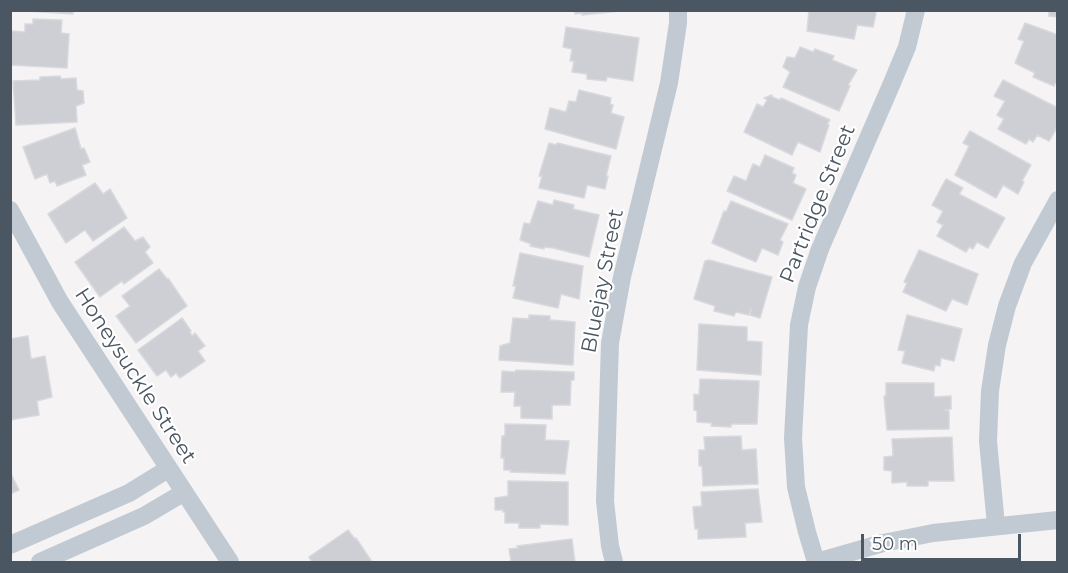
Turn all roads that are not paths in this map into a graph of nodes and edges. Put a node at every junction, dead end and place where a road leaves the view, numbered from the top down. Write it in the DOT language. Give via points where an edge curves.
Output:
graph roads {
  1 [pos="678,10"];
  2 [pos="916,10"];
  3 [pos="1058,200"];
  4 [pos="10,210"];
  5 [pos="168,469"];
  6 [pos="183,493"];
  7 [pos="82,514"];
  8 [pos="1058,520"];
  9 [pos="996,525"];
  10 [pos="95,539"];
  11 [pos="10,545"];
  12 [pos="40,562"];
  13 [pos="230,562"];
  14 [pos="614,562"];
  15 [pos="817,562"];
  1 -- 14 [label="street, Bluejay Street" via="669,83 610,342 605,501"];
  2 -- 15 [label="street, Partridge Street" via="903,56 820,249 799,325 793,438 796,487"];
  3 -- 9 [label="street" via="1023,263 997,345 988,441"];
  4 -- 5 [label="street, Honeysuckle Street" via="60,302"];
  5 -- 6 [label="street, Honeysuckle Street"];
  5 -- 7 [label="street" via="129,493"];
  6 -- 10 [label="street"];
  6 -- 13 [label="street, Honeysuckle Street"];
  7 -- 10 [label="street"];
  7 -- 11 [label="street"];
  8 -- 9 [label="street"];
  9 -- 15 [label="street" via="884,543"];
  10 -- 12 [label="street"];
}
